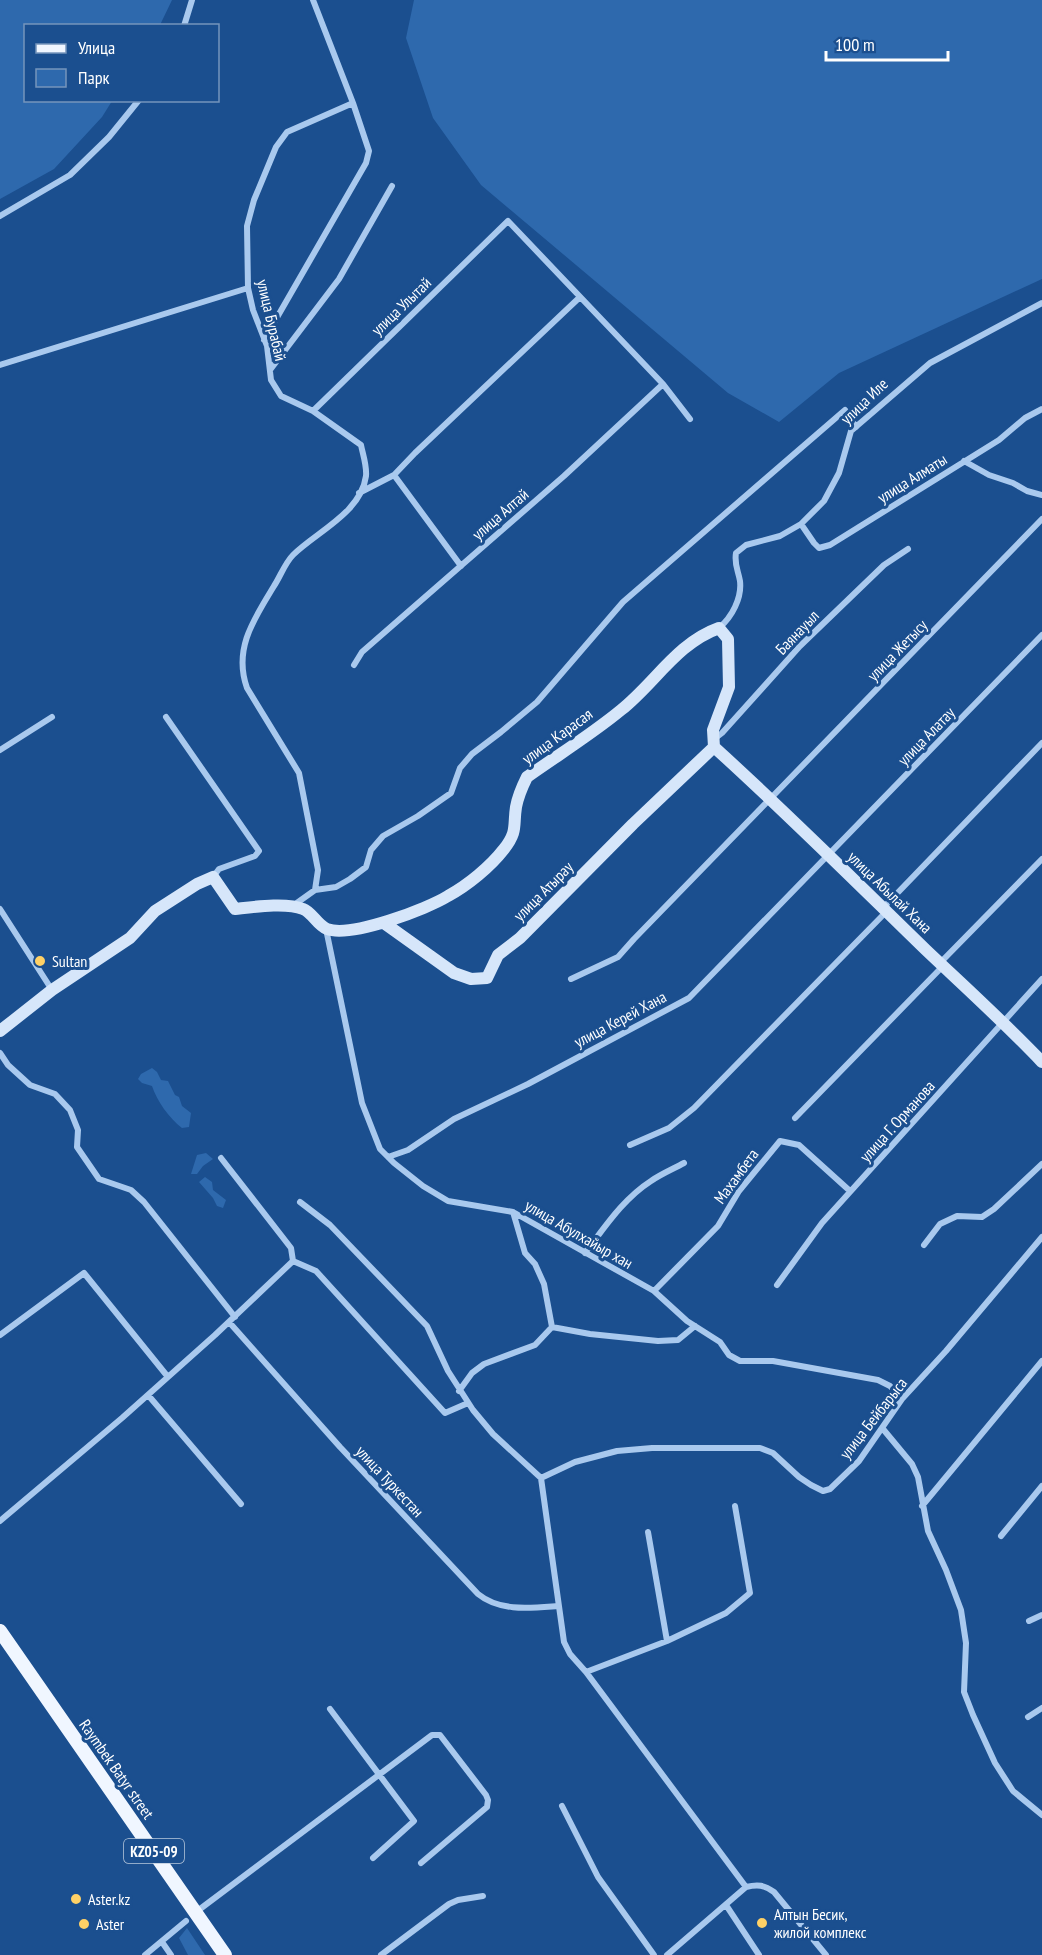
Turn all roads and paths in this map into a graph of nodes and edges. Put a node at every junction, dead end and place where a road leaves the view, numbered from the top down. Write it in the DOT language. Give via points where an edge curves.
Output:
graph roads {
  1 [pos="192,0"];
  2 [pos="313,0"];
  3 [pos="185,24"];
  4 [pos="137,102"];
  5 [pos="353,103"];
  6 [pos="392,186"];
  7 [pos="0,216"];
  8 [pos="248,288"];
  9 [pos="580,297"];
  10 [pos="1042,303"];
  11 [pos="264,340"];
  12 [pos="0,365"];
  13 [pos="270,370"];
  14 [pos="663,384"];
  15 [pos="1042,409"];
  16 [pos="313,411"];
  17 [pos="690,419"];
  18 [pos="856,427"];
  19 [pos="964,461"];
  20 [pos="394,475"];
  21 [pos="359,493"];
  22 [pos="1042,495"];
  23 [pos="1042,519"];
  24 [pos="801,524"];
  25 [pos="908,549"];
  26 [pos="461,566"];
  27 [pos="719,628"];
  28 [pos="1042,635"];
  29 [pos="354,665"];
  30 [pos="52,717"];
  31 [pos="166,717"];
  32 [pos="1042,743"];
  33 [pos="713,744"];
  34 [pos="0,750"];
  35 [pos="771,799"];
  36 [pos="829,855"];
  37 [pos="1042,859"];
  38 [pos="213,877"];
  39 [pos="315,890"];
  40 [pos="293,906"];
  41 [pos="0,909"];
  42 [pos="885,909"];
  43 [pos="384,923"];
  44 [pos="326,929"];
  45 [pos="941,964"];
  46 [pos="1042,979"];
  47 [pos="571,980"];
  48 [pos="52,990"];
  49 [pos="1004,1021"];
  50 [pos="0,1031"];
  51 [pos="0,1053"];
  52 [pos="1042,1062"];
  53 [pos="795,1118"];
  54 [pos="630,1145"];
  55 [pos="388,1157"];
  56 [pos="221,1158"];
  57 [pos="684,1163"];
  58 [pos="1042,1164"];
  59 [pos="850,1191"];
  60 [pos="300,1202"];
  61 [pos="513,1212"];
  62 [pos="1042,1237"];
  63 [pos="924,1245"];
  64 [pos="585,1253"];
  65 [pos="293,1261"];
  66 [pos="777,1285"];
  67 [pos="654,1291"];
  68 [pos="235,1317"];
  69 [pos="229,1322"];
  70 [pos="695,1326"];
  71 [pos="552,1327"];
  72 [pos="0,1335"];
  73 [pos="1042,1361"];
  74 [pos="168,1377"];
  75 [pos="459,1391"];
  76 [pos="148,1395"];
  77 [pos="902,1399"];
  78 [pos="468,1404"];
  79 [pos="883,1429"];
  80 [pos="541,1478"];
  81 [pos="1042,1486"];
  82 [pos="241,1504"];
  83 [pos="735,1506"];
  84 [pos="922,1506"];
  85 [pos="0,1521"];
  86 [pos="648,1532"];
  87 [pos="1001,1536"];
  88 [pos="558,1606"];
  89 [pos="1042,1615"];
  90 [pos="1029,1621"];
  91 [pos="0,1631"];
  92 [pos="667,1641"];
  93 [pos="586,1672"];
  94 [pos="1042,1708"];
  95 [pos="330,1709"];
  96 [pos="1028,1717"];
  97 [pos="379,1775"];
  98 [pos="562,1806"];
  99 [pos="1042,1815"];
  100 [pos="373,1857"];
  101 [pos="421,1863"];
  102 [pos="746,1887"];
  103 [pos="483,1896"];
  104 [pos="726,1905"];
  105 [pos="191,1917"];
  106 [pos="162,1942"];
  107 [pos="145,1955"];
  108 [pos="171,1955"];
  109 [pos="225,1955"];
  110 [pos="381,1955"];
  111 [pos="654,1955"];
  112 [pos="668,1955"];
  113 [pos="759,1955"];
  114 [pos="826,1955"];
  1 -- 3 [label="street"];
  2 -- 5 [label="street"];
  4 -- 7 [label="street" via="70,175"];
  5 -- 8 [label="street, улица Бурабай" via="287,132 276,147 247,226"];
  5 -- 11 [label="street" via="369,150 366,163"];
  6 -- 13 [label="street" via="339,279"];
  8 -- 11 [label="street, улица Бурабай"];
  8 -- 12 [label="street"];
  9 -- 14 [label="street"];
  9 -- 16 [label="street, улица Улытай" via="508,221"];
  9 -- 20 [label="street"];
  10 -- 18 [label="street, улица Иле" via="930,363"];
  11 -- 13 [label="street, улица Бурабай"];
  13 -- 16 [label="street, улица Бурабай" via="281,396"];
  14 -- 17 [label="street"];
  14 -- 26 [label="street, улица Алтай"];
  15 -- 19 [label="street, улица Алматы"];
  16 -- 21 [label="street, улица Бурабай" via="361,445 366,478"];
  18 -- 24 [label="street, улица Иле" via="851,431 839,474 824,501"];
  18 -- 39 [label="street" via="844,410 623,602 537,702 472,754 460,768 451,793 382,836 371,850 366,867 350,879 336,887"];
  19 -- 22 [label="street" via="988,475"];
  19 -- 24 [label="street, улица Алматы" via="830,545 819,548"];
  20 -- 21 [label="street"];
  20 -- 26 [label="street"];
  21 -- 39 [label="street" via="329,528 292,556 254,619 243,647 242,672 247,688 299,773 318,870"];
  23 -- 35 [label="street, улица Жетысу"];
  24 -- 27 [label="street, улица Иле" via="780,536 746,545 736,553 738,600 729,620"];
  25 -- 33 [label="street, Баянауыл" via="884,565 809,638"];
  26 -- 29 [label="street, улица Алтай" via="362,652"];
  27 -- 33 [label="street" via="728,639 729,687"];
  27 -- 43 [label="street, улица Карасая" via="703,634 664,665 622,709 527,777 516,808 516,828 504,849 478,875 448,897"];
  28 -- 36 [label="street, улица Алатау"];
  30 -- 34 [label="street"];
  31 -- 38 [label="street" via="259,851 219,869"];
  32 -- 42 [label="street"];
  33 -- 35 [label="street, улица Абылай Хана"];
  33 -- 43 [label="street, улица Атырау" via="520,938 498,955 487,978 471,980 454,973"];
  35 -- 36 [label="street, улица Абылай Хана"];
  35 -- 47 [label="street, улица Жетысу" via="618,957"];
  36 -- 42 [label="street, улица Абылай Хана"];
  36 -- 55 [label="street, улица Керей Хана" via="689,998 454,1119 408,1150"];
  37 -- 45 [label="street"];
  38 -- 40 [label="street" via="235,909"];
  38 -- 48 [label="street" via="155,911 130,938"];
  39 -- 40 [label="street"];
  40 -- 44 [label="street" via="305,909"];
  41 -- 48 [label="street"];
  42 -- 45 [label="street, улица Абылай Хана"];
  42 -- 54 [label="street" via="694,1108 669,1128"];
  43 -- 44 [label="street, улица Карасая" via="347,930"];
  44 -- 55 [label="street, улица Абулхайыр хан" via="362,1103 380,1149"];
  45 -- 49 [label="street, улица Абылай Хана"];
  45 -- 53 [label="street"];
  46 -- 49 [label="street, улица Г. Орманова"];
  48 -- 50 [label="street"];
  49 -- 52 [label="street, улица Абылай Хана"];
  49 -- 59 [label="street, улица Г. Орманова"];
  51 -- 68 [label="street" via="30,1085 55,1094 70,1110 78,1130 77,1147 99,1179 130,1190 144,1202"];
  55 -- 61 [label="street, улица Абулхайыр хан" via="448,1201"];
  56 -- 65 [label="street" via="291,1248"];
  57 -- 64 [label="street" via="650,1181 631,1197"];
  58 -- 63 [label="street" via="994,1209 981,1217 957,1216 940,1224"];
  59 -- 66 [label="street, улица Г. Орманова"];
  59 -- 67 [label="street, Махамбета" via="799,1145 780,1141 739,1191 718,1226"];
  60 -- 75 [label="street" via="330,1225 427,1326"];
  61 -- 64 [label="street, улица Абулхайыр хан"];
  61 -- 71 [label="street" via="525,1252 544,1284"];
  62 -- 77 [label="street, улица Бейбарыса"];
  64 -- 67 [label="street, улица Абулхайыр хан"];
  65 -- 68 [label="street"];
  65 -- 78 [label="street" via="316,1271 445,1413"];
  67 -- 70 [label="street, улица Абулхайыр хан"];
  68 -- 69 [label="street"];
  69 -- 74 [label="street"];
  69 -- 88 [label="street, улица Туркестан" via="340,1447 487,1602 522,1608"];
  70 -- 71 [label="street" via="678,1340 658,1341"];
  70 -- 77 [label="street, улица Абулхайыр хан" via="740,1361 773,1361 878,1380"];
  71 -- 75 [label="street" via="535,1344 472,1372"];
  72 -- 74 [label="street" via="84,1273"];
  73 -- 84 [label="street"];
  74 -- 76 [label="street"];
  75 -- 78 [label="street"];
  76 -- 82 [label="street"];
  76 -- 85 [label="street"];
  77 -- 79 [label="street, улица Бейбарыса"];
  78 -- 80 [label="street" via="493,1434"];
  79 -- 80 [label="street, улица Бейбарыса" via="859,1461 823,1491 799,1477 773,1453 760,1448 617,1451 575,1462"];
  79 -- 84 [label="street" via="912,1464"];
  80 -- 88 [label="street"];
  81 -- 87 [label="street"];
  83 -- 92 [label="street" via="750,1593 726,1613"];
  84 -- 99 [label="street" via="928,1531 961,1610 966,1643 964,1692 995,1763 1013,1791"];
  86 -- 92 [label="street"];
  88 -- 93 [label="street" via="564,1642"];
  89 -- 90 [label="street"];
  91 -- 105 [label="main road, Raymbek Batyr street / KZ05-09"];
  92 -- 93 [label="street"];
  93 -- 102 [label="street"];
  94 -- 96 [label="street"];
  95 -- 97 [label="street"];
  97 -- 100 [label="street" via="414,1821"];
  97 -- 101 [label="street" via="437,1734 486,1795 487,1807"];
  97 -- 105 [label="street"];
  98 -- 111 [label="street" via="598,1877"];
  102 -- 104 [label="street"];
  102 -- 114 [label="street" via="765,1885 774,1892"];
  103 -- 110 [label="street" via="449,1904"];
  104 -- 112 [label="street"];
  104 -- 113 [label="street"];
  105 -- 106 [label="street"];
  105 -- 109 [label="main road, Raymbek Batyr street / KZ05-09"];
  106 -- 107 [label="street"];
  106 -- 108 [label="street"];
}
